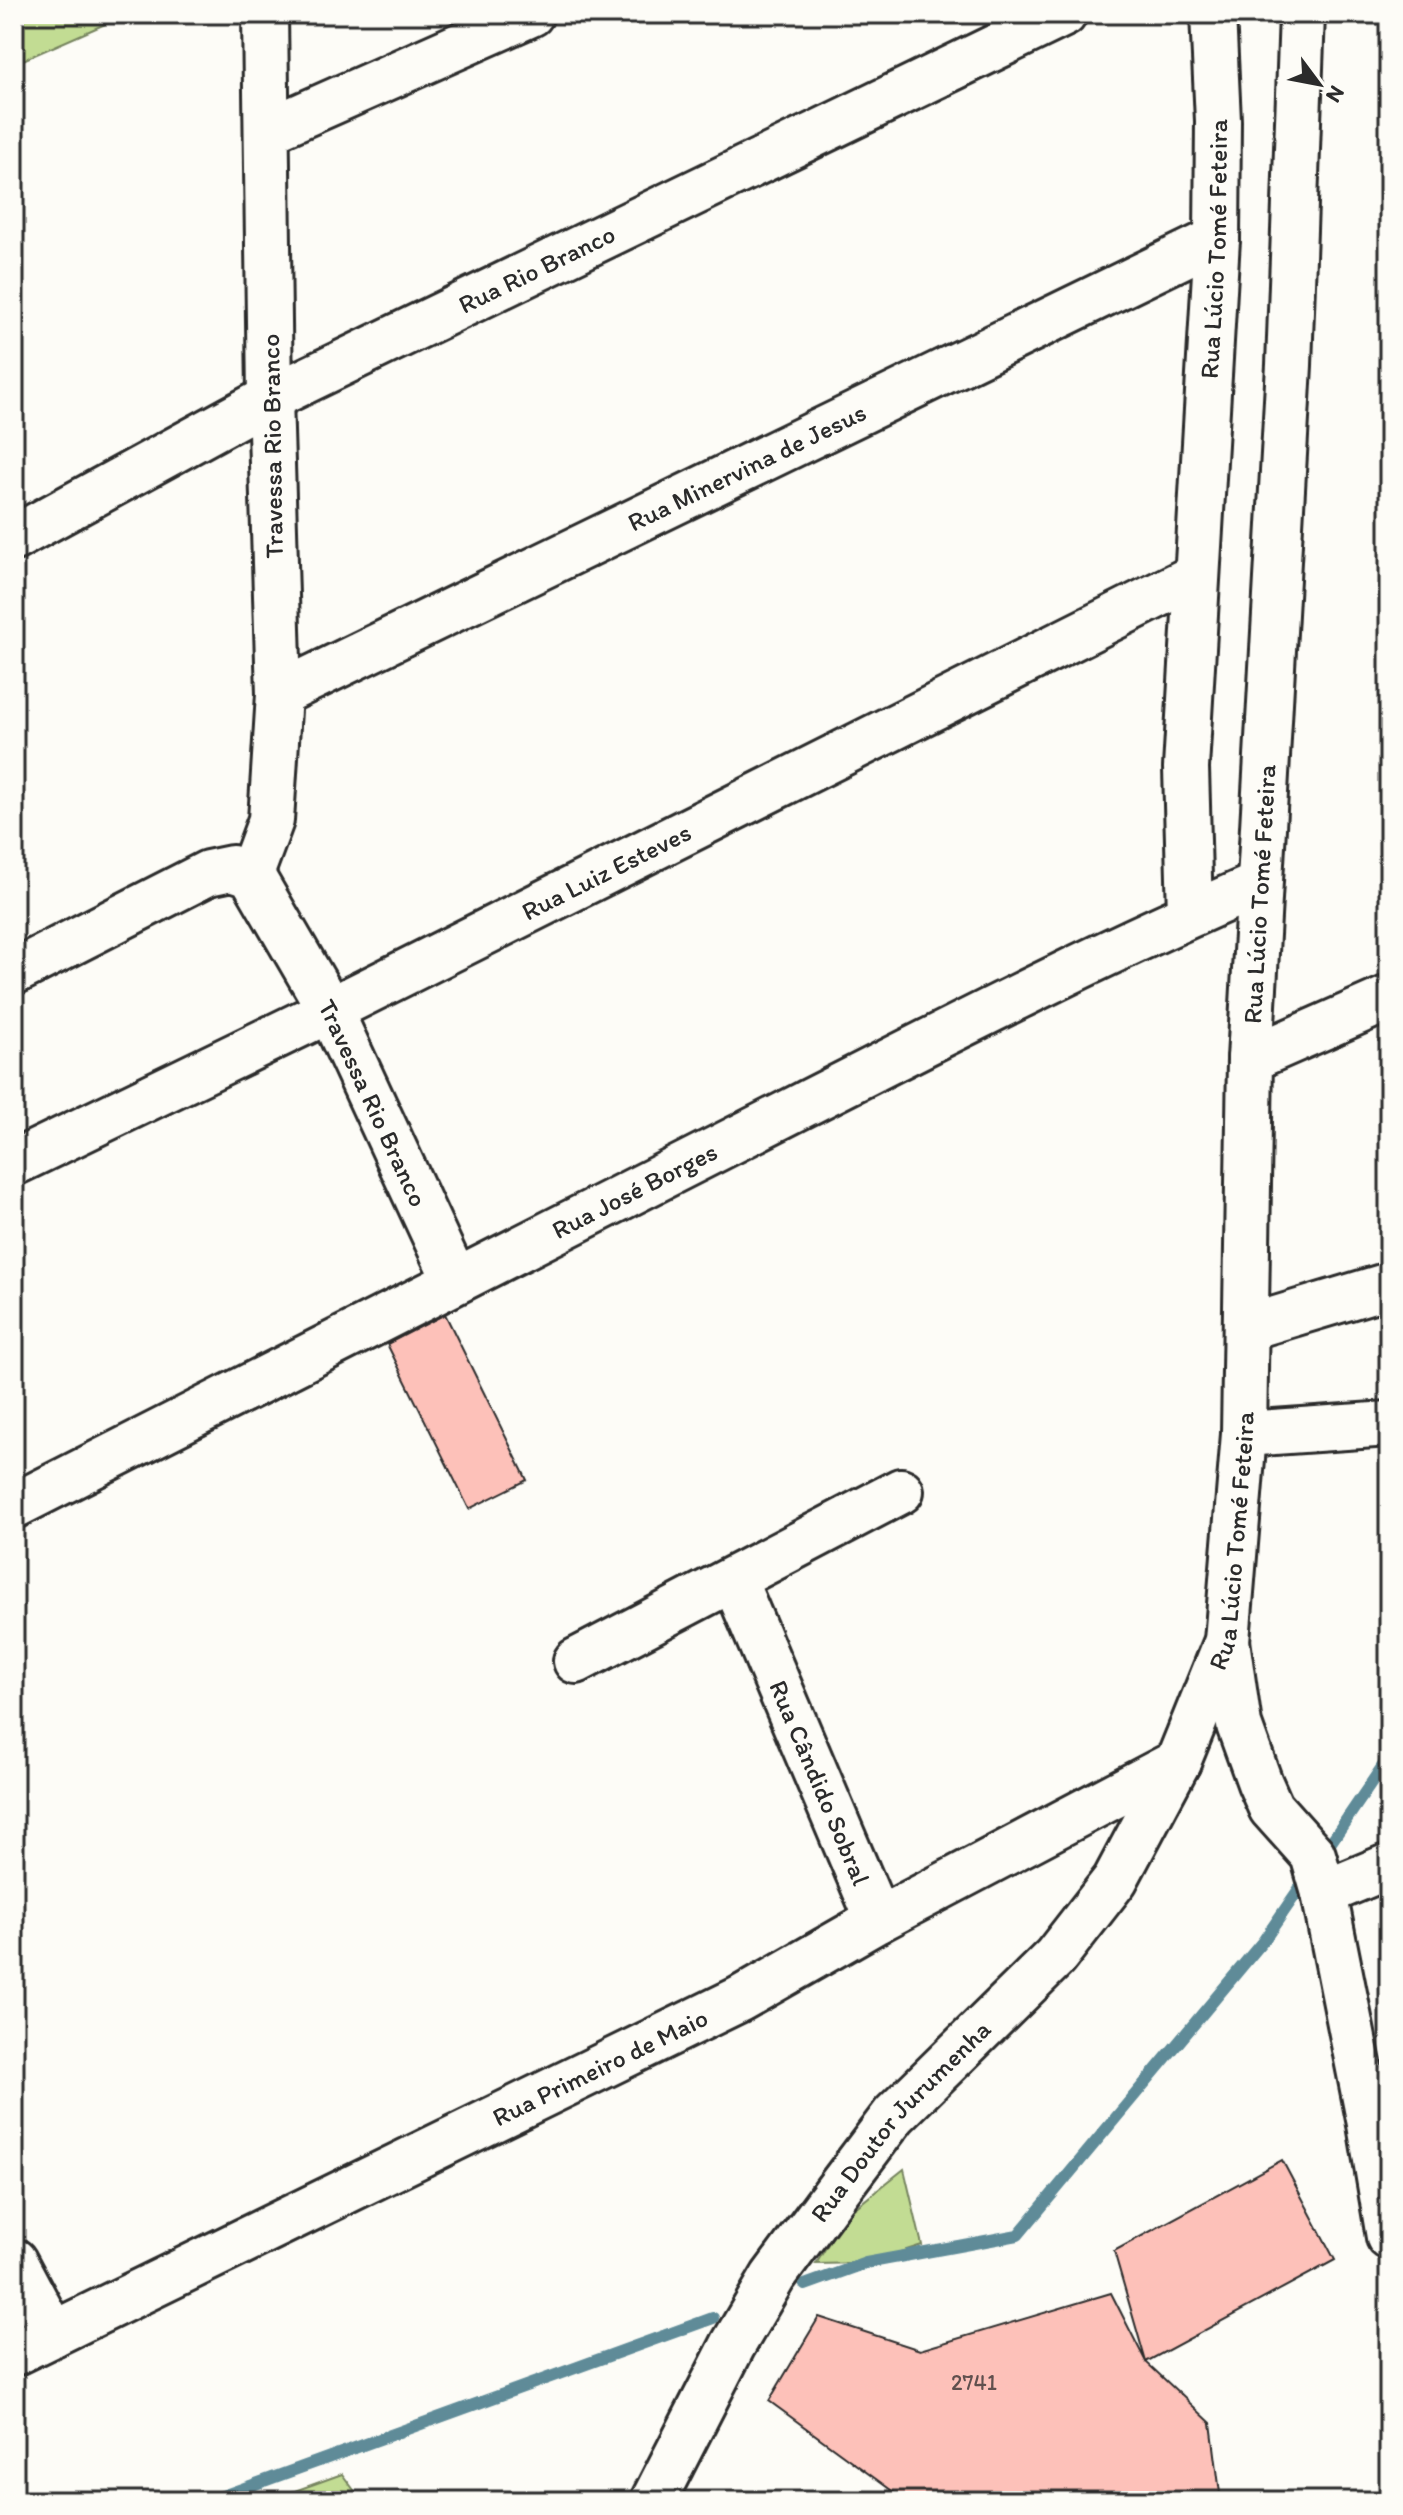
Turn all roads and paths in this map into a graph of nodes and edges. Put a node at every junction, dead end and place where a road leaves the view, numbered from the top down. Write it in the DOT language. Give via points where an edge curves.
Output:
graph roads {
  1 [pos="265,14"];
  2 [pos="531,14"];
  3 [pos="1064,14"];
  4 [pos="1213,14"];
  5 [pos="1302,14"];
  6 [pos="267,131"];
  7 [pos="1217,239"];
  8 [pos="270,398"];
  9 [pos="14,538"];
  10 [pos="1196,576"];
  11 [pos="279,694"];
  12 [pos="251,874"];
  13 [pos="1258,885"];
  14 [pos="1190,914"];
  15 [pos="14,972"];
  16 [pos="1389,998"];
  17 [pos="330,1010"];
  18 [pos="1250,1059"];
  19 [pos="14,1163"];
  20 [pos="455,1280"];
  21 [pos="1389,1285"];
  22 [pos="1246,1328"];
  23 [pos="1389,1424"];
  24 [pos="1244,1434"];
  25 [pos="901,1491"];
  26 [pos="14,1506"];
  27 [pos="734,1580"];
  28 [pos="1227,1641"];
  29 [pos="576,1661"];
  30 [pos="1178,1762"];
  31 [pos="1389,1866"];
  32 [pos="1319,1878"];
  33 [pos="878,1920"];
  34 [pos="1380,2120"];
  35 [pos="1389,2237"];
  36 [pos="14,2261"];
  37 [pos="53,2334"];
  38 [pos="14,2353"];
  39 [pos="653,2501"];
  1 -- 6 [label="street, Travessa Rio Branco"];
  2 -- 6 [label="street"];
  3 -- 8 [label="street, Rua Rio Branco"];
  4 -- 7 [label="street, Rua Lúcio Tomé Feteira"];
  5 -- 13 [label="street, Rua Lúcio Tomé Feteira" via="1278,586"];
  6 -- 8 [label="street, Travessa Rio Branco"];
  7 -- 10 [label="street, Rua Lúcio Tomé Feteira"];
  7 -- 11 [label="street, Rua Minervina de Jesus"];
  8 -- 9 [label="street, Rua Rio Branco"];
  8 -- 11 [label="street, Travessa Rio Branco"];
  10 -- 14 [label="street, Rua Lúcio Tomé Feteira" via="1186,768"];
  10 -- 17 [label="street, Rua Luiz Esteves"];
  11 -- 12 [label="street, Travessa Rio Branco" via="271,820"];
  12 -- 15 [label="street" via="232,868 208,873"];
  12 -- 17 [label="street, Travessa Rio Branco"];
  13 -- 14 [label="street, Rua José Borges"];
  13 -- 18 [label="street, Rua Lúcio Tomé Feteira"];
  14 -- 20 [label="street, Rua José Borges"];
  16 -- 18 [label="street"];
  17 -- 19 [label="street, Rua Luiz Esteves"];
  17 -- 20 [label="street, Travessa Rio Branco"];
  18 -- 22 [label="street, Rua Lúcio Tomé Feteira"];
  20 -- 26 [label="street, Rua José Borges"];
  21 -- 22 [label="street"];
  22 -- 24 [label="street, Rua Lúcio Tomé Feteira"];
  23 -- 24 [label="street"];
  24 -- 28 [label="street, Rua Lúcio Tomé Feteira"];
  25 -- 27 [label="street"];
  27 -- 29 [label="street"];
  27 -- 33 [label="street, Rua Cândido Sobral"];
  28 -- 30 [label="street, Rua Lúcio Tomé Feteira"];
  28 -- 32 [label="street" via="1239,1725 1260,1783"];
  30 -- 33 [label="street, Rua Primeiro de Maio"];
  30 -- 39 [label="street, Rua Doutor Jurumenha" via="1115,1880 1055,1957 894,2115 773,2277"];
  31 -- 32 [label="street"];
  32 -- 34 [label="street"];
  33 -- 37 [label="street, Rua Primeiro de Maio" via="740,1999"];
  34 -- 35 [label="street"];
  36 -- 37 [label="street"];
  37 -- 38 [label="street, Rua Primeiro de Maio"];
}
